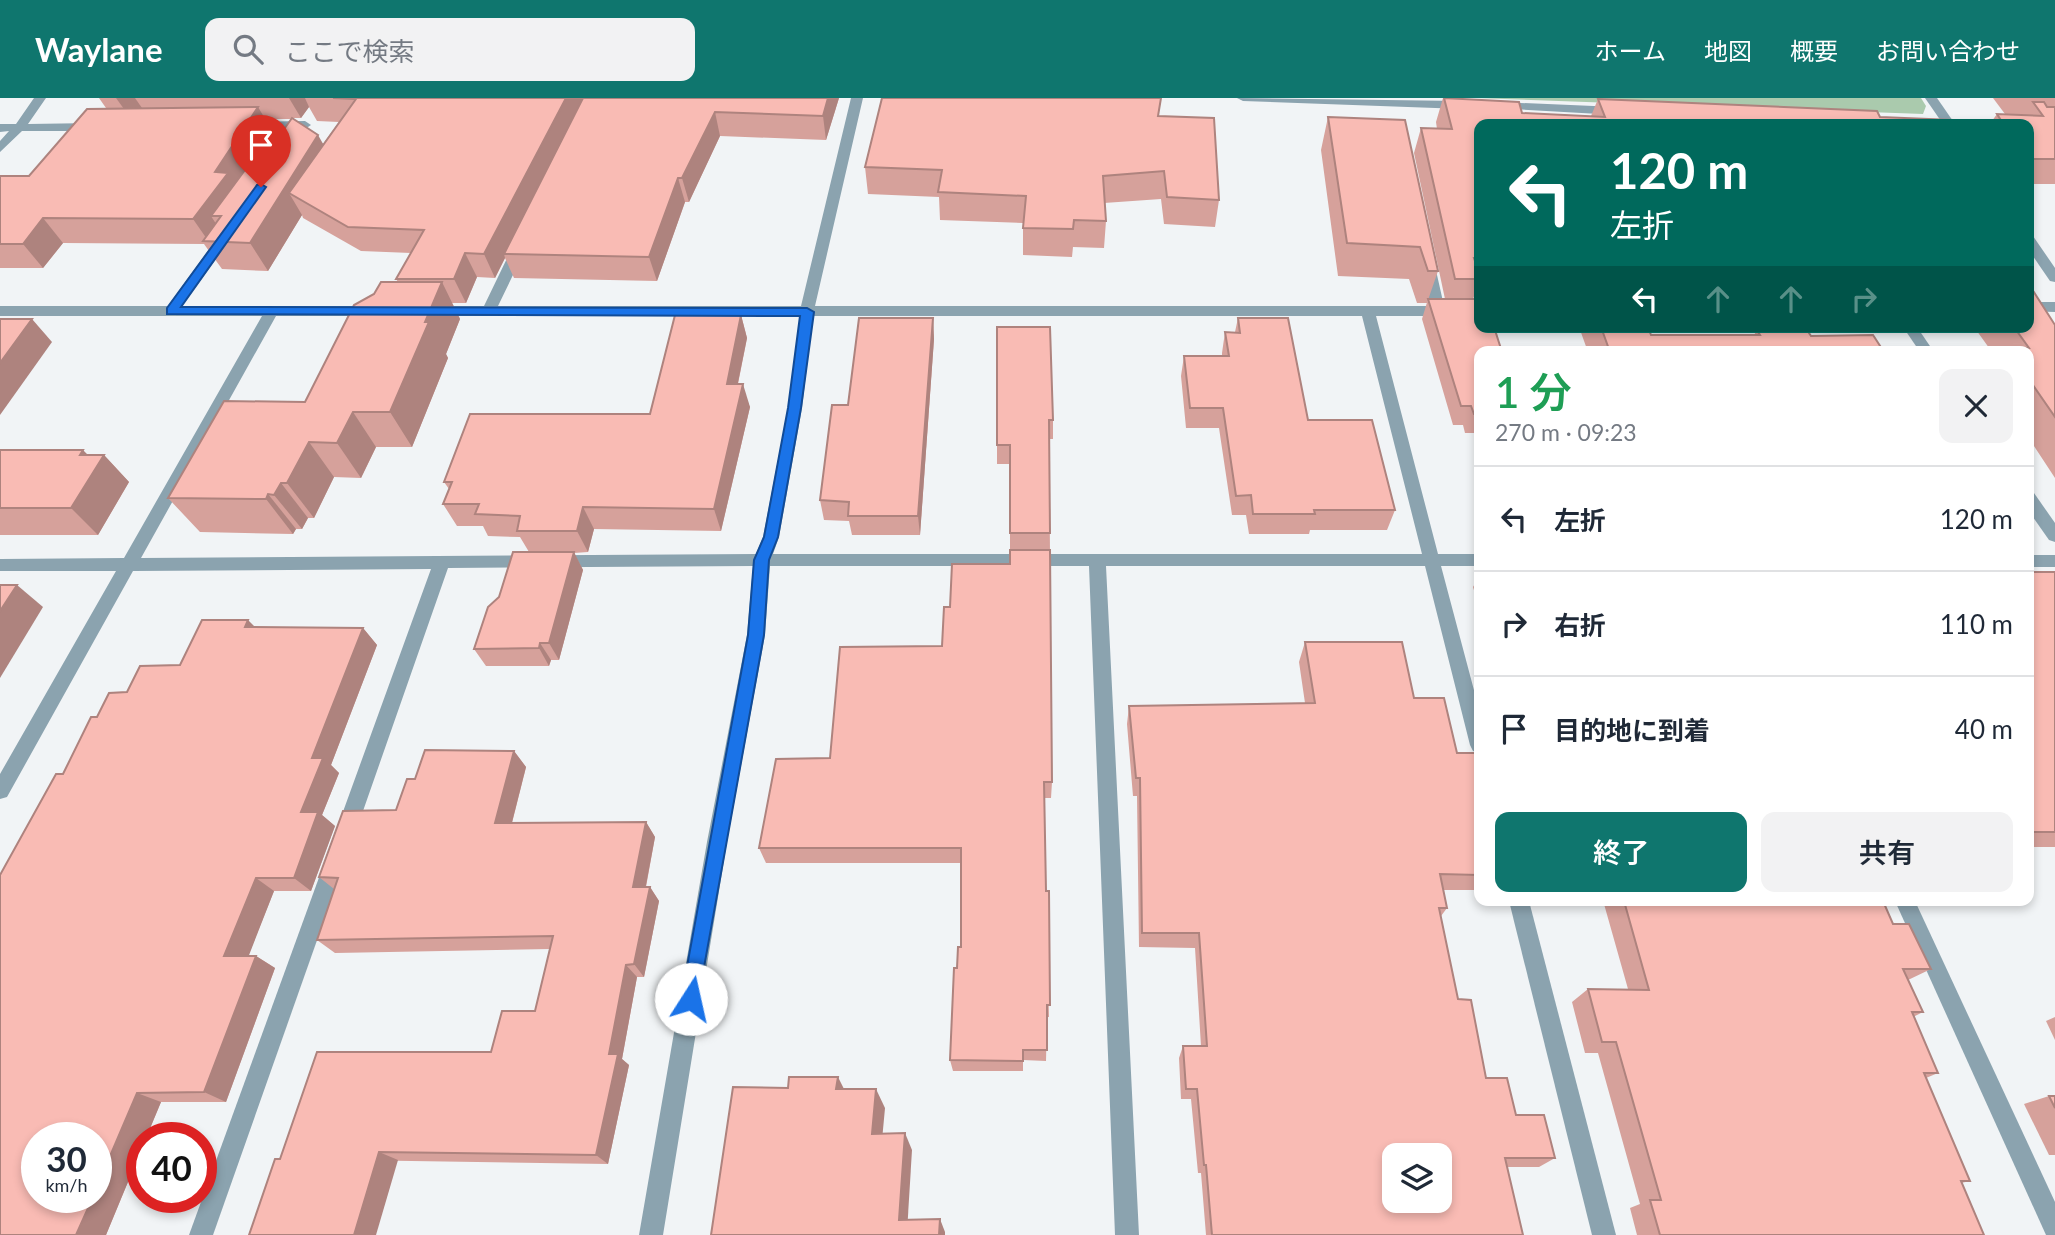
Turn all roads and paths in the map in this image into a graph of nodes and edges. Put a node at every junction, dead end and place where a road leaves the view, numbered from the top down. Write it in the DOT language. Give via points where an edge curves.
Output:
graph roads {
  1 [pos="40,98"];
  2 [pos="857,98"];
  3 [pos="1242,98"];
  4 [pos="1931,98"];
  5 [pos="1395,104"];
  6 [pos="1477,106"];
  7 [pos="1491,106"];
  8 [pos="1629,111"];
  9 [pos="1949,119"];
  10 [pos="227,126"];
  11 [pos="305,126"];
  12 [pos="110,127"];
  13 [pos="0,128"];
  14 [pos="19,128"];
  15 [pos="0,148"];
  16 [pos="234,224"];
  17 [pos="526,235"];
  18 [pos="1424,246"];
  19 [pos="2034,248"];
  20 [pos="2055,278"];
  21 [pos="2034,306"];
  22 [pos="2055,307"];
  23 [pos="0,311"];
  24 [pos="172,311"];
  25 [pos="272,311"];
  26 [pos="394,311"];
  27 [pos="421,311"];
  28 [pos="489,311"];
  29 [pos="807,312"];
  30 [pos="1368,312"];
  31 [pos="1438,312"];
  32 [pos="1474,312"];
  33 [pos="2034,506"];
  34 [pos="2055,536"];
  35 [pos="762,560"];
  36 [pos="1097,560"];
  37 [pos="1432,560"];
  38 [pos="1474,560"];
  39 [pos="2034,561"];
  40 [pos="2055,561"];
  41 [pos="130,563"];
  42 [pos="441,564"];
  43 [pos="0,565"];
  44 [pos="1474,725"];
  45 [pos="0,791"];
  46 [pos="1520,906"];
  47 [pos="1907,906"];
  48 [pos="2055,1228"];
  49 [pos="201,1235"];
  50 [pos="651,1235"];
  51 [pos="1127,1235"];
  52 [pos="1604,1235"];
  1 -- 14 [label="street"];
  2 -- 29 [label="street"];
  3 -- 5 [label="street"];
  4 -- 9 [label="street"];
  5 -- 6 [label="street"];
  7 -- 8 [label="street"];
  10 -- 11 [label="street"];
  12 -- 14 [label="street"];
  13 -- 14 [label="street"];
  14 -- 15 [label="street"];
  16 -- 24 [label="street"];
  17 -- 28 [label="street"];
  18 -- 31 [label="street"];
  19 -- 20 [label="street"];
  21 -- 22 [label="street"];
  23 -- 24 [label="street"];
  24 -- 25 [label="street"];
  25 -- 26 [label="street"];
  25 -- 41 [label="street"];
  27 -- 28 [label="street"];
  28 -- 29 [label="street"];
  29 -- 30 [label="street"];
  29 -- 35 [label="street" via="774,524"];
  30 -- 31 [label="street"];
  30 -- 37 [label="street"];
  31 -- 32 [label="street"];
  33 -- 34 [label="street"];
  35 -- 36 [label="street"];
  35 -- 42 [label="street"];
  35 -- 50 [label="street" via="756,635"];
  36 -- 37 [label="street"];
  36 -- 51 [label="street"];
  37 -- 38 [label="street"];
  37 -- 44 [label="street"];
  39 -- 40 [label="street"];
  41 -- 42 [label="street"];
  41 -- 43 [label="street"];
  41 -- 45 [label="street"];
  42 -- 49 [label="street"];
  46 -- 52 [label="street"];
  47 -- 48 [label="street"];
}
